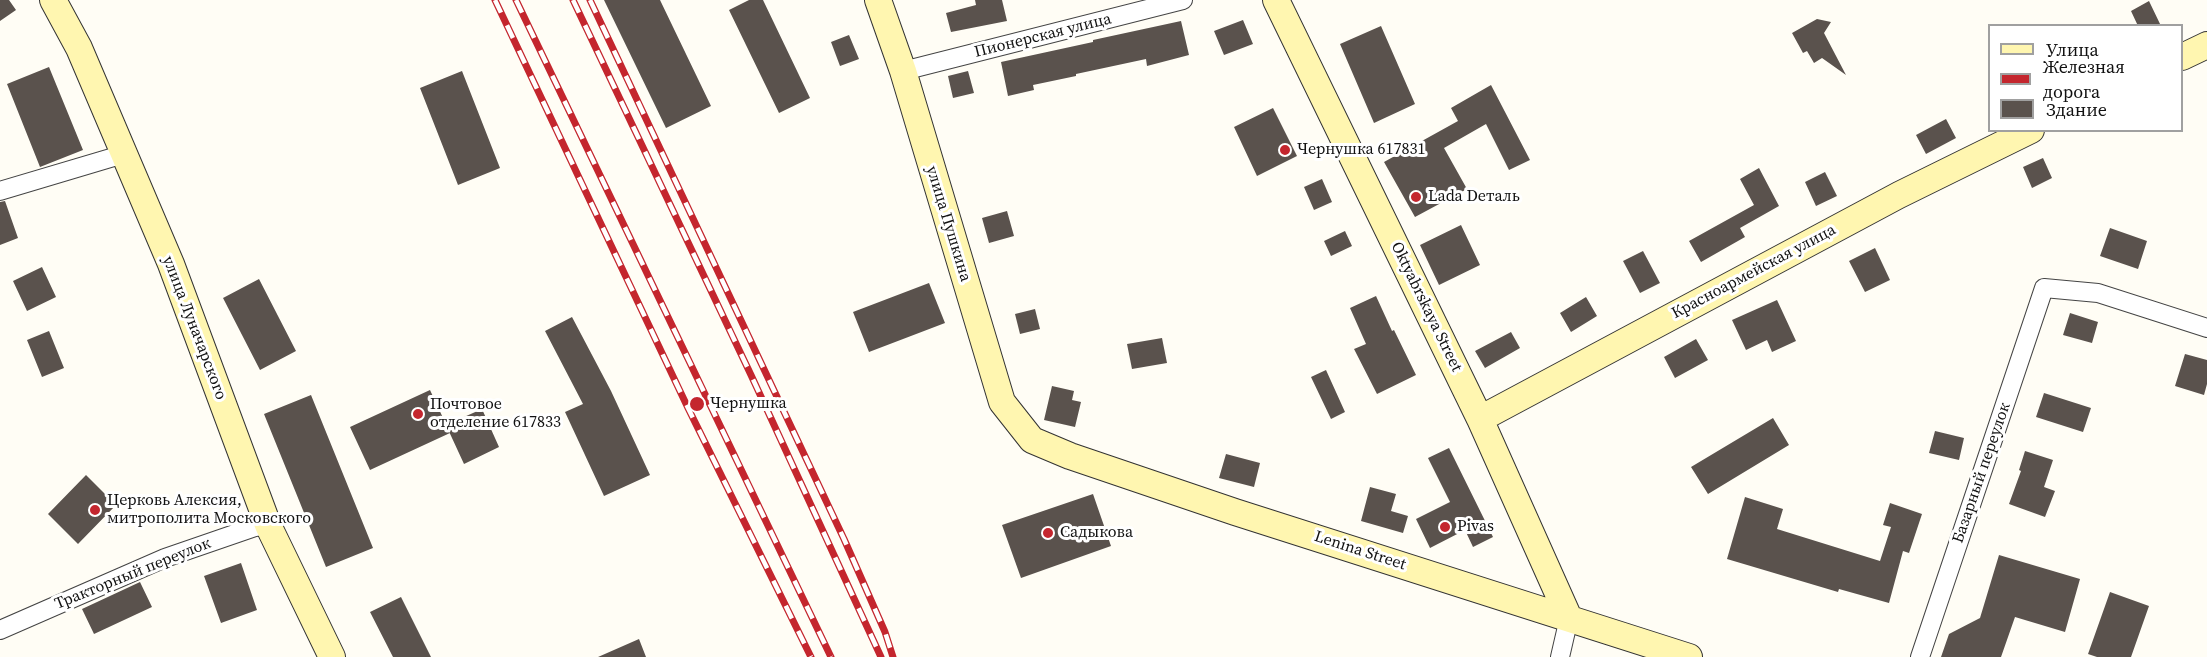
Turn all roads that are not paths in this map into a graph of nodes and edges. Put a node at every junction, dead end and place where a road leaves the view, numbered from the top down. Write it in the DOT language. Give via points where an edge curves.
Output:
graph roads {
  1 [pos="53,0"];
  2 [pos="878,0"];
  3 [pos="1183,0"];
  4 [pos="1276,0"];
  5 [pos="2207,45"];
  6 [pos="2183,56"];
  7 [pos="903,71"];
  8 [pos="2027,132"];
  9 [pos="124,154"];
  10 [pos="0,191"];
  11 [pos="2207,328"];
  12 [pos="1480,419"];
  13 [pos="1032,440"];
  14 [pos="268,525"];
  15 [pos="1569,618"];
  16 [pos="0,630"];
  17 [pos="332,657"];
  18 [pos="1560,657"];
  19 [pos="1689,657"];
  20 [pos="1920,657"];
  1 -- 9 [label="street, улица Луначарского" via="79,48"];
  2 -- 7 [label="street, улица Пушкина"];
  3 -- 7 [label="street, Пионерская улица"];
  4 -- 12 [label="street, Oktyabrskaya Street"];
  5 -- 6 [label="street"];
  7 -- 13 [label="street, улица Пушкина" via="1002,402"];
  8 -- 12 [label="street, Красноармейская улица" via="1899,195"];
  9 -- 10 [label="street"];
  9 -- 14 [label="street, улица Луначарского" via="171,264"];
  11 -- 20 [label="street, Базарный переулок" via="2098,293 2044,288"];
  12 -- 15 [label="street, Oktyabrskaya Street"];
  13 -- 15 [label="street, Lenina Street" via="1224,508"];
  14 -- 16 [label="street, Тракторный переулок" via="165,558"];
  14 -- 17 [label="street, улица Луначарского"];
  15 -- 18 [label="street"];
  15 -- 19 [label="street, Lenina Street"];
}
